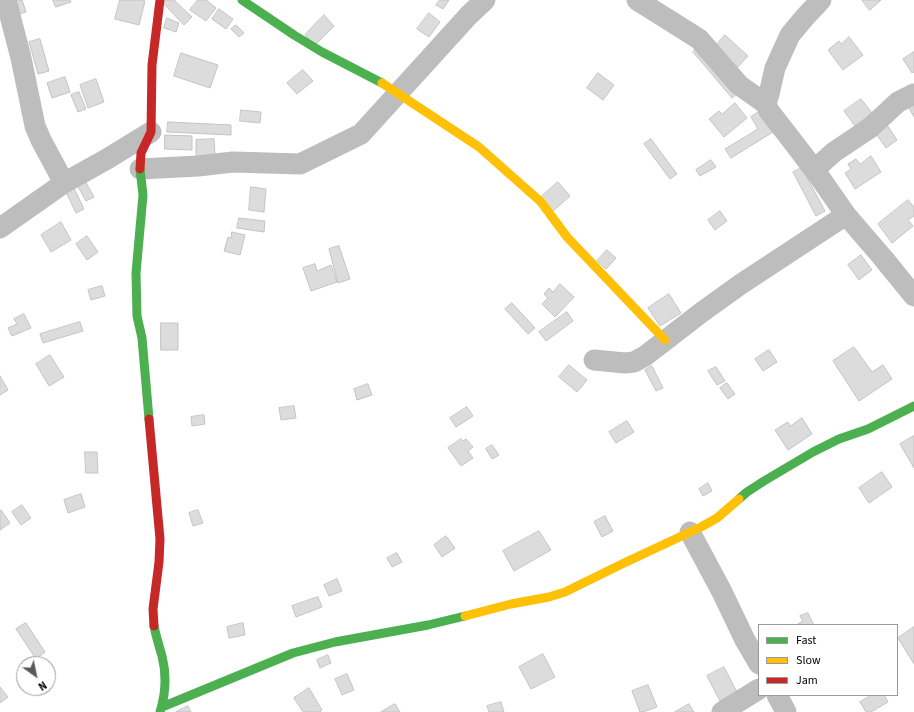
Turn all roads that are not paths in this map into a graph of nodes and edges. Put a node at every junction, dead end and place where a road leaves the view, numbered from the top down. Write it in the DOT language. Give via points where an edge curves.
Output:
graph roads {
  1 [pos="6,0"];
  2 [pos="160,0"];
  3 [pos="242,0"];
  4 [pos="485,0"];
  5 [pos="637,0"];
  6 [pos="821,0"];
  7 [pos="399,93"];
  8 [pos="914,94"];
  9 [pos="766,104"];
  10 [pos="151,132"];
  11 [pos="140,168"];
  12 [pos="814,170"];
  13 [pos="64,183"];
  14 [pos="846,215"];
  15 [pos="0,228"];
  16 [pos="914,296"];
  17 [pos="665,340"];
  18 [pos="594,360"];
  19 [pos="914,406"];
  20 [pos="690,532"];
  21 [pos="758,662"];
  22 [pos="758,690"];
  23 [pos="778,696"];
  24 [pos="161,710"];
  25 [pos="722,712"];
  26 [pos="786,712"];
  1 -- 13 [label="street" via="36,126"];
  2 -- 10 [label="street" via="152,65"];
  3 -- 7 [label="street" via="294,36"];
  4 -- 7 [label="street"];
  5 -- 9 [label="street" via="699,40 738,85"];
  6 -- 9 [label="street" via="790,35 774,68"];
  7 -- 11 [label="street" via="361,134 300,164 233,162"];
  7 -- 17 [label="street" via="479,146 541,202 567,238"];
  8 -- 12 [label="street" via="898,102 870,128 834,152"];
  9 -- 12 [label="street"];
  10 -- 11 [label="street" via="140,153"];
  10 -- 13 [label="street"];
  11 -- 24 [label="street" via="143,195 136,273 137,316 142,338 160,541 153,617 166,678"];
  12 -- 14 [label="street"];
  13 -- 15 [label="street"];
  14 -- 16 [label="street"];
  14 -- 17 [label="street" via="741,284"];
  17 -- 18 [label="street" via="634,362"];
  19 -- 20 [label="street" via="868,429 839,439 794,463 758,485 717,518"];
  20 -- 21 [label="street"];
  20 -- 24 [label="street" via="565,592 428,625 335,642 293,653"];
  22 -- 25 [label="street"];
  23 -- 26 [label="street"];
}
